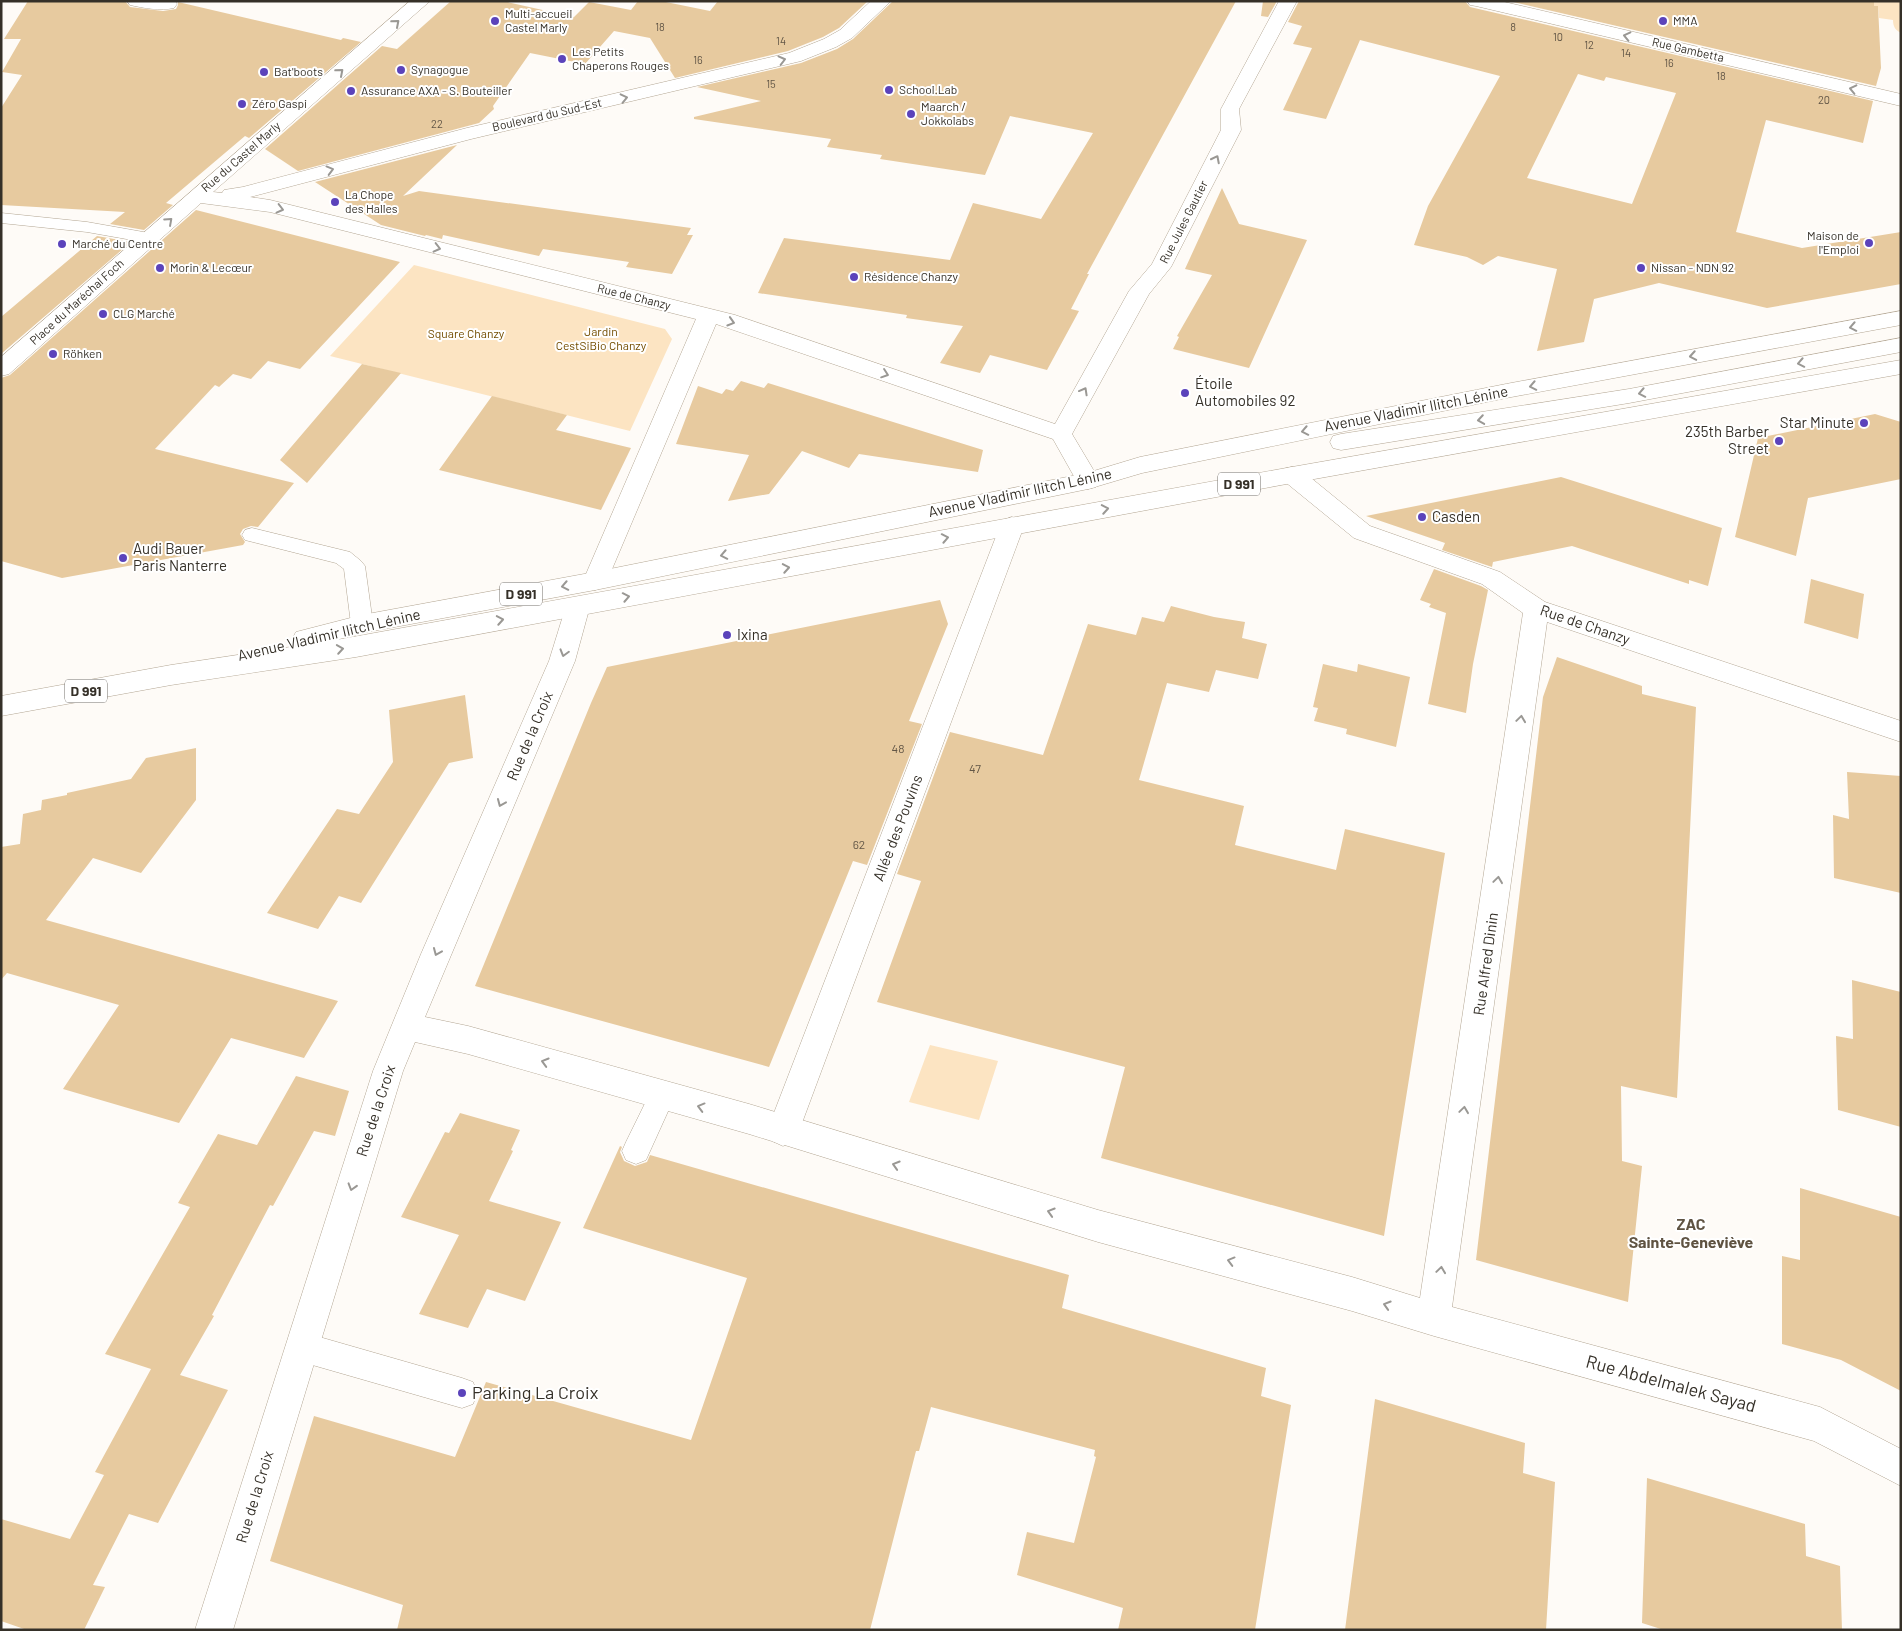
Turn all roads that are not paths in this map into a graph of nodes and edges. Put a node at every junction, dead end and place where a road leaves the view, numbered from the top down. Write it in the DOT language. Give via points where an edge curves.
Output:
graph roads {
  1 [pos="136,1"];
  2 [pos="422,1"];
  3 [pos="882,1"];
  4 [pos="1288,1"];
  5 [pos="1476,1"];
  6 [pos="168,4"];
  7 [pos="1901,100"];
  8 [pos="197,196"];
  9 [pos="1,218"];
  10 [pos="149,238"];
  11 [pos="708,316"];
  12 [pos="1901,318"];
  13 [pos="1901,345"];
  14 [pos="1901,367"];
  15 [pos="1,369"];
  16 [pos="1061,434"];
  17 [pos="1292,475"];
  18 [pos="1088,480"];
  19 [pos="1012,526"];
  20 [pos="252,535"];
  21 [pos="595,581"];
  22 [pos="578,606"];
  23 [pos="1536,608"];
  24 [pos="362,624"];
  25 [pos="170,675"];
  26 [pos="1,706"];
  27 [pos="1901,732"];
  28 [pos="406,1027"];
  29 [pos="662,1096"];
  30 [pos="783,1131"];
  31 [pos="636,1151"];
  32 [pos="1434,1319"];
  33 [pos="302,1346"];
  34 [pos="462,1393"];
  35 [pos="1900,1467"];
  36 [pos="1901,1477"];
  37 [pos="214,1630"];
  1 -- 6 [label="street"];
  8 -- 2 [label="street, Rue du Castel Marly, one-way"];
  8 -- 3 [label="street, Boulevard du Sud-Est, one-way" via="243,193 467,134 795,57 846,34"];
  16 -- 4 [label="street, Rue Jules Gautier, one-way" via="1140,291 1161,267 1231,130 1230,109"];
  7 -- 5 [label="street, Rue Gambetta, one-way"];
  10 -- 8 [label="street, Place du Maréchal Foch, one-way"];
  8 -- 11 [label="street, Rue de Chanzy, one-way" via="270,206"];
  9 -- 10 [label="lane" via="87,227"];
  10 -- 15 [label="street, Place du Maréchal Foch"];
  11 -- 16 [label="street, Rue de Chanzy, one-way"];
  11 -- 21 [label="street"];
  12 -- 18 [label="street, Avenue Vladimir Ilitch Lénine / D 991, one-way" via="1140,464"];
  13 -- 18 [label="street, one-way" via="1629,396 1145,474"];
  14 -- 17 [label="street, Avenue Vladimir Ilitch Lénine / D 991"];
  16 -- 18 [label="street"];
  19 -- 17 [label="street, Avenue Vladimir Ilitch Lénine / D 991, one-way"];
  17 -- 23 [label="street, Rue de Chanzy" via="1362,532 1491,578"];
  18 -- 21 [label="street, Avenue Vladimir Ilitch Lénine / D 991, one-way"];
  22 -- 19 [label="street, Avenue Vladimir Ilitch Lénine / D 991, one-way"];
  19 -- 30 [label="street, Allée des Pouvins"];
  20 -- 24 [label="lane" via="350,561 354,566"];
  21 -- 24 [label="street, Avenue Vladimir Ilitch Lénine / D 991, one-way"];
  25 -- 22 [label="street, Avenue Vladimir Ilitch Lénine / D 991, one-way" via="356,647"];
  22 -- 28 [label="street, Rue de la Croix, one-way" via="562,661"];
  23 -- 27 [label="street, Rue de Chanzy"];
  32 -- 23 [label="street, Rue Alfred Dinin, one-way"];
  24 -- 25 [label="street, Avenue Vladimir Ilitch Lénine / D 991"];
  25 -- 26 [label="street, Avenue Vladimir Ilitch Lénine / D 991"];
  29 -- 28 [label="street, Rue Abdelmalek Sayad, one-way" via="468,1040"];
  28 -- 33 [label="street, Rue de la Croix, one-way" via="380,1094"];
  30 -- 29 [label="street, Rue Abdelmalek Sayad, one-way"];
  29 -- 31 [label="lane"];
  32 -- 30 [label="street, Rue Abdelmalek Sayad, one-way" via="1098,1226"];
  32 -- 35 [label="street, Rue Abdelmalek Sayad" via="1820,1425"];
  33 -- 34 [label="lane"];
  33 -- 37 [label="street, Rue de la Croix"];
  35 -- 36 [label="street"];
}
